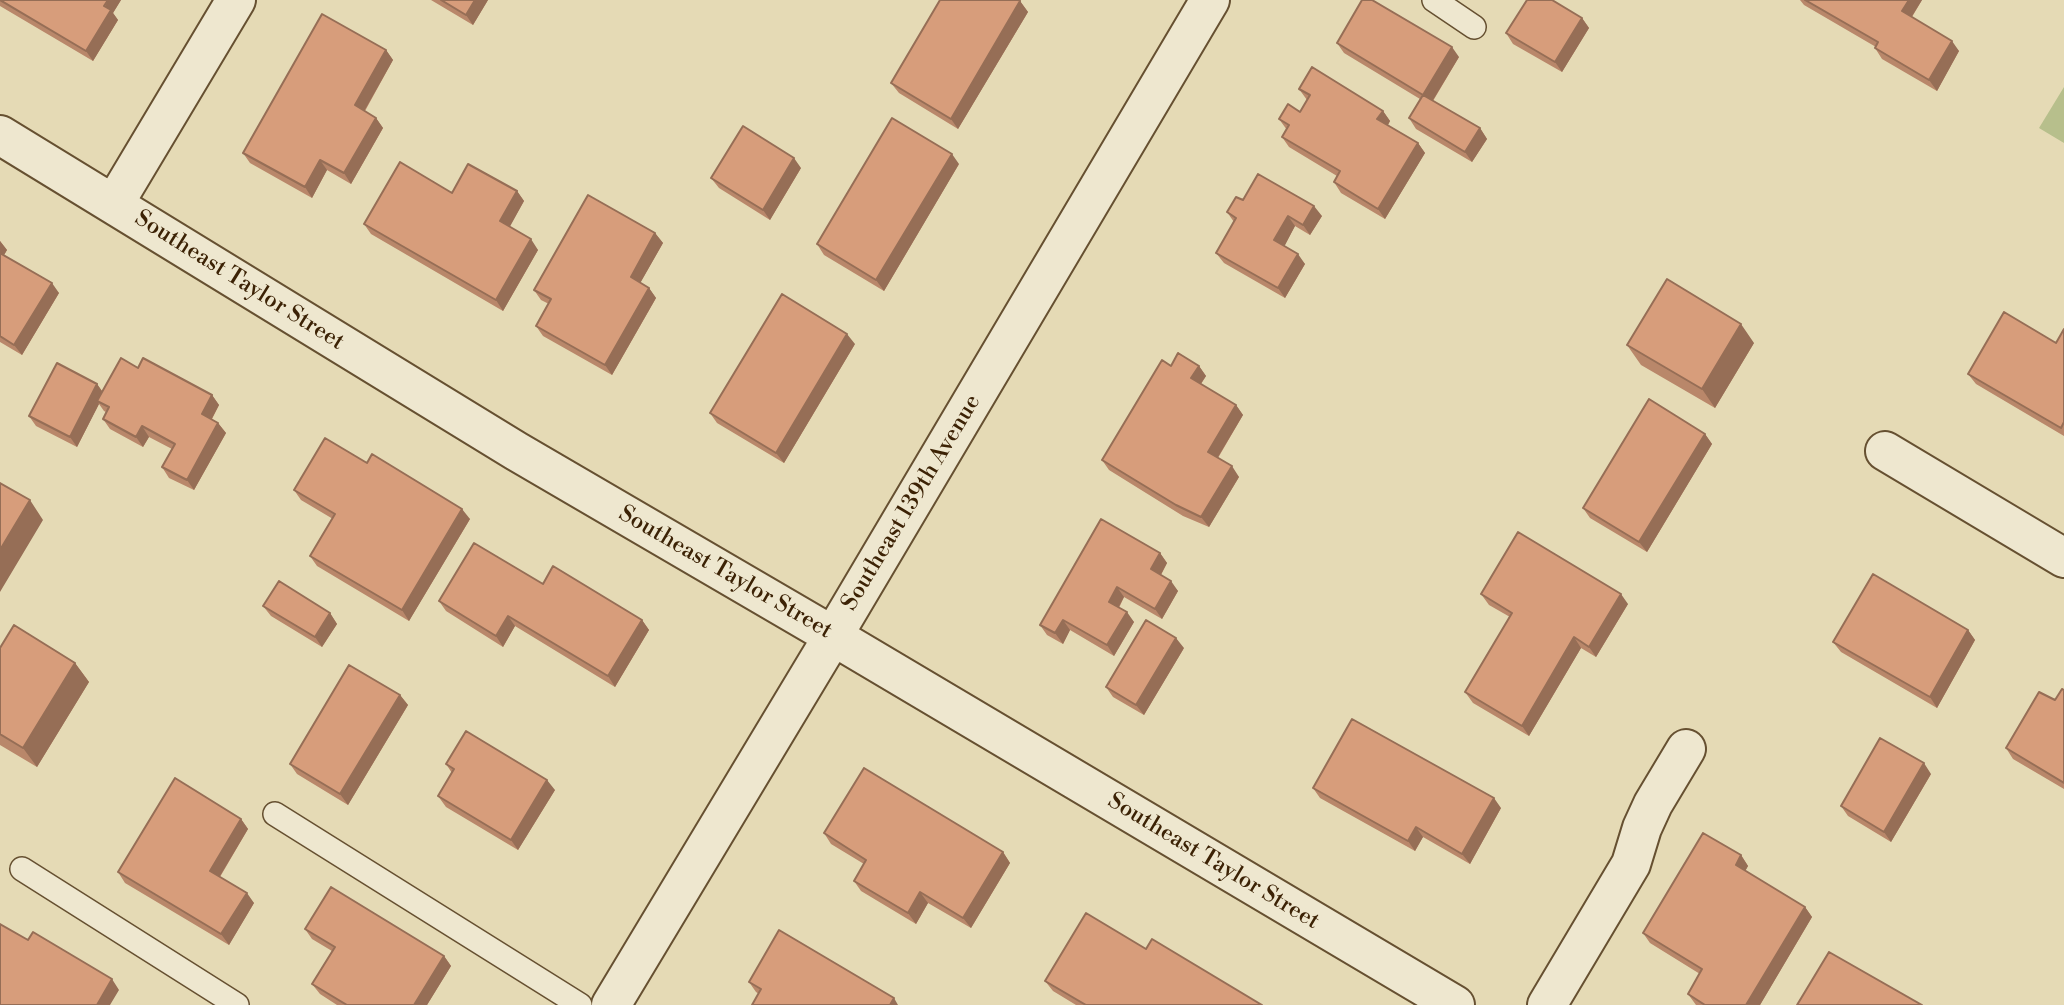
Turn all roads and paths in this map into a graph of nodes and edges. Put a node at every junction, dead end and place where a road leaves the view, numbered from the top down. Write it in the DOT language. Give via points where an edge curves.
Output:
graph roads {
  1 [pos="236,0"];
  2 [pos="1210,0"];
  3 [pos="1434,0"];
  4 [pos="1474,27"];
  5 [pos="0,135"];
  6 [pos="114,204"];
  7 [pos="1885,451"];
  8 [pos="2064,558"];
  9 [pos="833,636"];
  10 [pos="1686,749"];
  11 [pos="275,814"];
  12 [pos="22,869"];
  13 [pos="237,1005"];
  14 [pos="580,1005"];
  15 [pos="611,1005"];
  16 [pos="1455,1005"];
  17 [pos="1547,1005"];
  1 -- 6 [label="street"];
  2 -- 9 [label="street, Southeast 139th Avenue"];
  3 -- 4 [label="lane"];
  5 -- 6 [label="street, Southeast Taylor Street"];
  6 -- 9 [label="street, Southeast Taylor Street" via="516,451"];
  7 -- 8 [label="street"];
  9 -- 15 [label="street, Southeast 139th Avenue"];
  9 -- 16 [label="street, Southeast Taylor Street"];
  10 -- 17 [label="street" via="1647,816 1631,864"];
  11 -- 14 [label="lane"];
  12 -- 13 [label="lane"];
}
